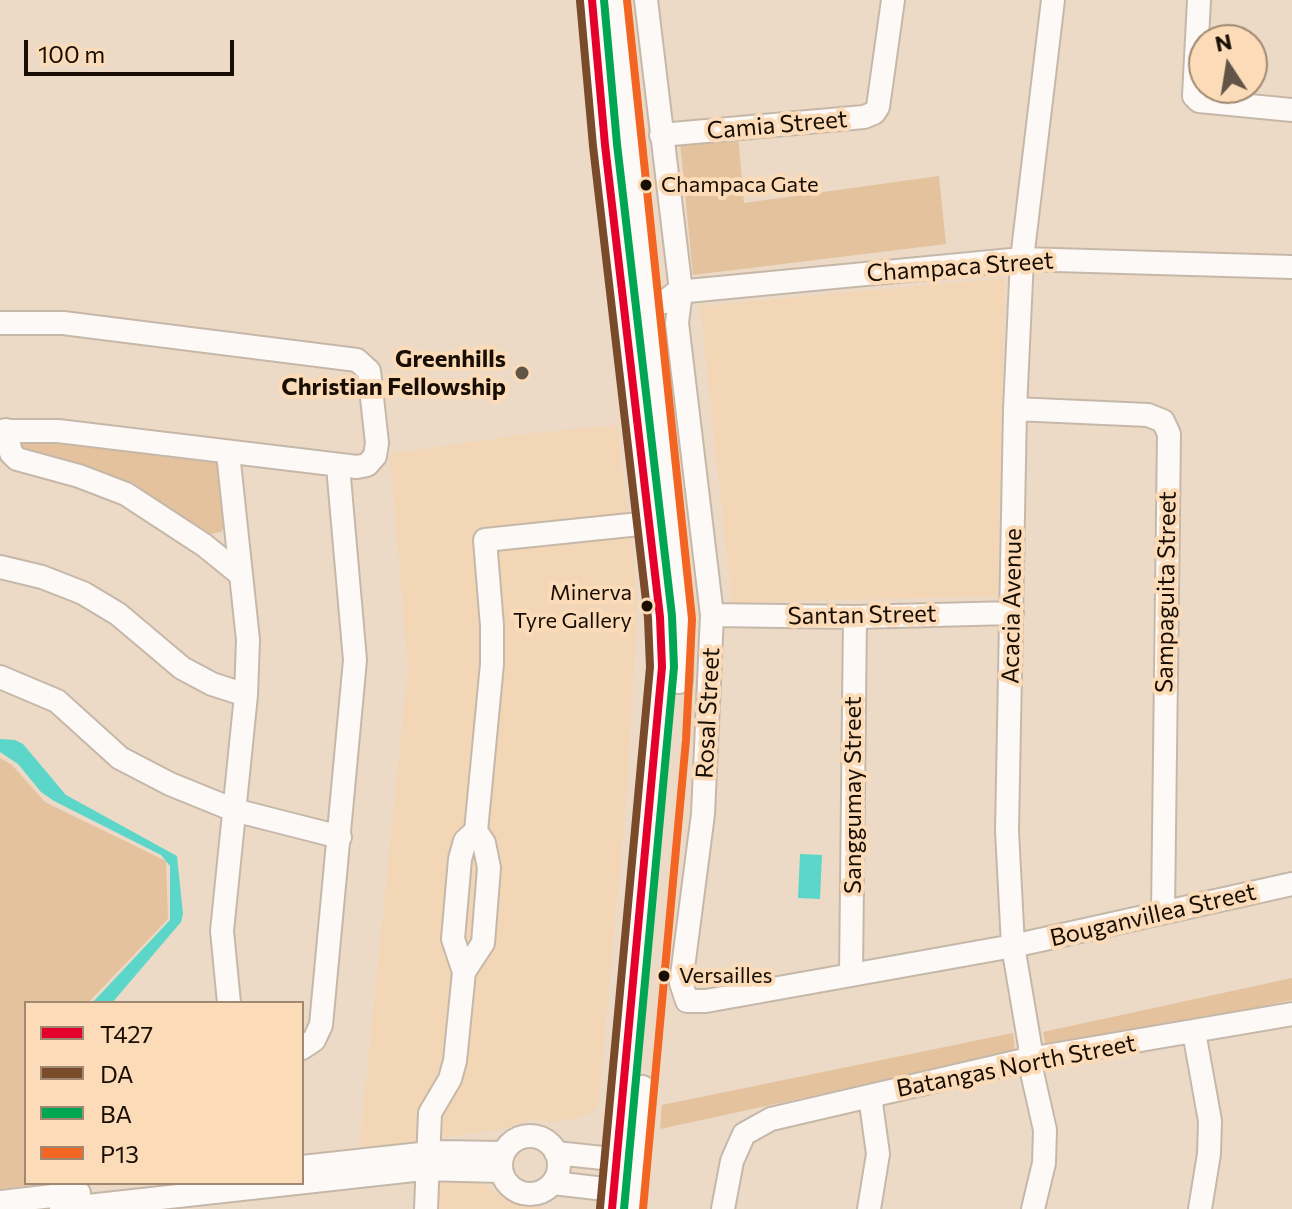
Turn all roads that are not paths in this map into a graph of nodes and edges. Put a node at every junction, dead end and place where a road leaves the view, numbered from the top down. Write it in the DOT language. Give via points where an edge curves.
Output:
graph roads {
  1 [pos="592,0"];
  2 [pos="615,0"];
  3 [pos="646,0"];
  4 [pos="893,0"];
  5 [pos="1053,0"];
  6 [pos="1199,0"];
  7 [pos="1292,110"];
  8 [pos="661,135"];
  9 [pos="1022,259"];
  10 [pos="1292,267"];
  11 [pos="653,294"];
  12 [pos="0,323"];
  13 [pos="1015,409"];
  14 [pos="3,431"];
  15 [pos="228,453"];
  16 [pos="338,466"];
  17 [pos="649,523"];
  18 [pos="0,567"];
  19 [pos="241,575"];
  20 [pos="1012,613"];
  21 [pos="712,615"];
  22 [pos="855,617"];
  23 [pos="0,677"];
  24 [pos="246,695"];
  25 [pos="234,810"];
  26 [pos="476,831"];
  27 [pos="340,837"];
  28 [pos="1292,884"];
  29 [pos="456,899"];
  30 [pos="486,902"];
  31 [pos="1163,912"];
  32 [pos="1013,946"];
  33 [pos="464,972"];
  34 [pos="851,973"];
  35 [pos="229,1001"];
  36 [pos="1292,1014"];
  37 [pos="1194,1032"];
  38 [pos="304,1047"];
  39 [pos="1029,1059"];
  40 [pos="870,1096"];
  41 [pos="556,1153"];
  42 [pos="429,1161"];
  43 [pos="626,1161"];
  44 [pos="502,1162"];
  45 [pos="304,1167"];
  46 [pos="304,1178"];
  47 [pos="553,1183"];
  48 [pos="150,1185"];
  49 [pos="248,1186"];
  50 [pos="622,1200"];
  51 [pos="0,1202"];
  52 [pos="61,1209"];
  53 [pos="426,1209"];
  54 [pos="723,1209"];
  55 [pos="869,1209"];
  56 [pos="1033,1209"];
  57 [pos="1200,1209"];
  1 -- 11 [label="main road"];
  2 -- 11 [label="main road"];
  3 -- 8 [label="street, Rosal Street"];
  4 -- 8 [label="street, Camia Street" via="874,113"];
  5 -- 9 [label="street, Acacia Avenue"];
  6 -- 7 [label="street" via="1194,96 1199,101"];
  8 -- 11 [label="street, Rosal Street"];
  9 -- 10 [label="street, Champaca Street"];
  9 -- 11 [label="street, Champaca Street"];
  9 -- 13 [label="street, Acacia Avenue"];
  11 -- 17 [label="main road"];
  11 -- 21 [label="street, Rosal Street" via="677,323"];
  11 -- 43 [label="main road" via="680,619 675,725"];
  12 -- 16 [label="street" via="63,323 357,360 371,380 375,456 367,465"];
  13 -- 20 [label="street, Acacia Avenue"];
  13 -- 31 [label="street, Sampaguita Street" via="1148,415 1163,421 1169,434"];
  14 -- 15 [label="street" via="58,431"];
  14 -- 19 [label="street" via="17,459 126,494"];
  15 -- 16 [label="street"];
  15 -- 19 [label="street"];
  16 -- 27 [label="street" via="355,660"];
  17 -- 26 [label="street" via="485,540 492,664"];
  17 -- 43 [label="main road" via="662,667"];
  18 -- 24 [label="street" via="83,593 118,614 182,668"];
  19 -- 24 [label="street" via="248,640"];
  20 -- 22 [label="street, Santan Street"];
  20 -- 32 [label="street, Acacia Avenue" via="1007,831"];
  21 -- 22 [label="street, Santan Street"];
  21 -- 34 [label="street, Rosal Street" via="703,814 681,983 687,1001"];
  22 -- 34 [label="street, Sanggumay Street"];
  23 -- 25 [label="street" via="57,701 120,758"];
  24 -- 25 [label="street"];
  25 -- 27 [label="street"];
  25 -- 35 [label="street" via="222,931"];
  26 -- 29 [label="street" via="465,841"];
  26 -- 30 [label="street" via="489,868"];
  27 -- 38 [label="street" via="321,1025"];
  28 -- 31 [label="street, Bouganvillea Street"];
  29 -- 30 [label="street" via="461,888 472,885"];
  29 -- 33 [label="street" via="453,939"];
  30 -- 33 [label="street" via="483,943"];
  31 -- 32 [label="street, Bouganvillea Street"];
  32 -- 34 [label="street, Rosal Street"];
  32 -- 39 [label="street, Acacia Avenue"];
  33 -- 42 [label="street" via="455,1061 430,1113"];
  36 -- 37 [label="street, Batangas North Street"];
  37 -- 39 [label="street, Batangas North Street"];
  37 -- 57 [label="street" via="1210,1121"];
  39 -- 40 [label="street, Batangas North Street"];
  39 -- 56 [label="street, Acacia Avenue" via="1045,1130"];
  40 -- 54 [label="street, Batangas North Street" via="771,1119 744,1134 732,1161"];
  40 -- 55 [label="street" via="878,1154"];
  41 -- 43 [label="street"];
  41 -- 44 [label="street" via="534,1136 516,1139"];
  41 -- 47 [label="street" via="559,1168"];
  42 -- 44 [label="street" via="460,1150"];
  42 -- 45 [label="street"];
  42 -- 46 [label="street"];
  42 -- 53 [label="street"];
  43 -- 50 [label="main road"];
  44 -- 47 [label="street" via="504,1180 518,1192 537,1193"];
  47 -- 50 [label="street"];
  48 -- 51 [label="street"];
  49 -- 52 [label="street"];
}
